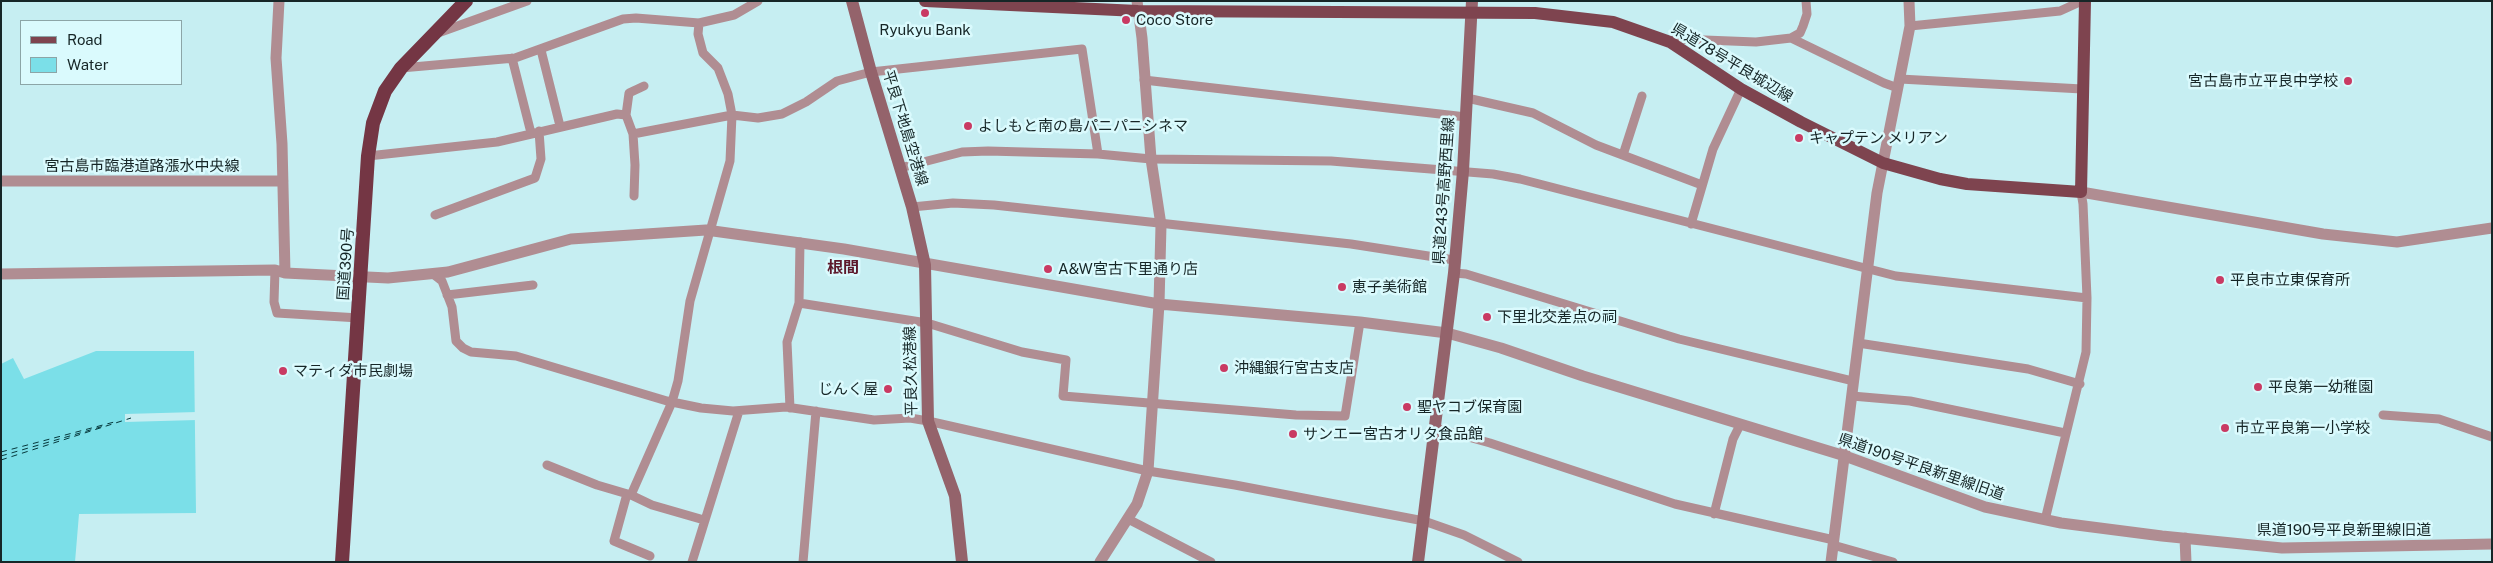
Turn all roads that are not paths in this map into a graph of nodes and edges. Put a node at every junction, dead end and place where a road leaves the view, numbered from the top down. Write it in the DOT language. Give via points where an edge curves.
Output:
graph roads {
  1 [pos="279,1"];
  2 [pos="466,1"];
  3 [pos="527,1"];
  4 [pos="758,1"];
  5 [pos="852,1"];
  6 [pos="925,1"];
  7 [pos="1806,1"];
  8 [pos="1909,1"];
  9 [pos="2083,1"];
  10 [pos="1138,6"];
  11 [pos="1472,7"];
  12 [pos="700,23"];
  13 [pos="1910,26"];
  14 [pos="435,34"];
  15 [pos="1791,38"];
  16 [pos="1670,42"];
  17 [pos="541,50"];
  18 [pos="512,58"];
  19 [pos="401,68"];
  20 [pos="870,72"];
  21 [pos="1144,80"];
  22 [pos="1899,83"];
  23 [pos="644,86"];
  24 [pos="1741,89"];
  25 [pos="2082,89"];
  26 [pos="1642,96"];
  27 [pos="1467,98"];
  28 [pos="626,115"];
  29 [pos="732,115"];
  30 [pos="1466,118"];
  31 [pos="560,126"];
  32 [pos="535,132"];
  33 [pos="633,134"];
  34 [pos="1098,154"];
  35 [pos="368,156"];
  36 [pos="1623,156"];
  37 [pos="1151,158"];
  38 [pos="1883,163"];
  39 [pos="900,168"];
  40 [pos="1463,171"];
  41 [pos="1,180"];
  42 [pos="283,181"];
  43 [pos="1702,185"];
  44 [pos="2081,192"];
  45 [pos="634,196"];
  46 [pos="912,207"];
  47 [pos="435,215"];
  48 [pos="1691,224"];
  49 [pos="1161,225"];
  50 [pos="2492,228"];
  51 [pos="709,230"];
  52 [pos="800,242"];
  53 [pos="1454,260"];
  54 [pos="925,265"];
  55 [pos="1868,269"];
  56 [pos="280,271"];
  57 [pos="1454,273"];
  58 [pos="1,274"];
  59 [pos="433,274"];
  60 [pos="361,276"];
  61 [pos="533,285"];
  62 [pos="447,295"];
  63 [pos="2087,298"];
  64 [pos="799,303"];
  65 [pos="1159,304"];
  66 [pos="359,318"];
  67 [pos="1360,322"];
  68 [pos="927,323"];
  69 [pos="1447,333"];
  70 [pos="1858,343"];
  71 [pos="1853,381"];
  72 [pos="2080,384"];
  73 [pos="1852,396"];
  74 [pos="672,402"];
  75 [pos="1151,402"];
  76 [pos="790,408"];
  77 [pos="738,411"];
  78 [pos="816,411"];
  79 [pos="2383,415"];
  80 [pos="928,421"];
  81 [pos="1740,424"];
  82 [pos="1436,428"];
  83 [pos="2065,433"];
  84 [pos="2492,437"];
  85 [pos="1845,456"];
  86 [pos="547,465"];
  87 [pos="1148,471"];
  88 [pos="629,495"];
  89 [pos="1714,514"];
  90 [pos="1128,519"];
  91 [pos="704,520"];
  92 [pos="2045,520"];
  93 [pos="1424,522"];
  94 [pos="2185,538"];
  95 [pos="1834,543"];
  96 [pos="2492,544"];
  97 [pos="650,556"];
  98 [pos="342,562"];
  99 [pos="692,562"];
  100 [pos="803,562"];
  101 [pos="962,562"];
  102 [pos="1100,562"];
  103 [pos="1211,562"];
  104 [pos="1418,562"];
  105 [pos="1518,562"];
  106 [pos="1831,562"];
  107 [pos="1893,562"];
  108 [pos="2186,562"];
  1 -- 42 [label="street" via="276,58"];
  2 -- 14 [label="highway, 国道390号"];
  3 -- 14 [label="street"];
  4 -- 12 [label="street" via="734,15"];
  5 -- 20 [label="main road, 平良下地島空港線"];
  6 -- 10 [label="main road, 県道78号平良城辺線"];
  7 -- 15 [label="street" via="1804,26"];
  8 -- 13 [label="street"];
  9 -- 13 [label="street" via="2060,11"];
  9 -- 25 [label="main road"];
  10 -- 11 [label="main road, 県道78号平良城辺線"];
  10 -- 21 [label="street"];
  11 -- 16 [label="main road, 県道78号平良城辺線" via="1613,22"];
  11 -- 27 [label="main road, 県道243号高野西里線"];
  12 -- 17 [label="street" via="636,18 623,20"];
  12 -- 29 [label="street" via="698,34 703,52 718,68"];
  13 -- 22 [label="street"];
  14 -- 19 [label="highway, 国道390号"];
  15 -- 16 [label="street" via="1756,42 1679,39"];
  15 -- 22 [label="street" via="1884,83"];
  16 -- 24 [label="main road, 県道78号平良城辺線"];
  17 -- 18 [label="street"];
  17 -- 31 [label="street"];
  18 -- 19 [label="street"];
  18 -- 32 [label="street"];
  19 -- 35 [label="highway, 国道390号" via="385,91 373,123"];
  20 -- 29 [label="street" via="837,81 782,114 758,118"];
  20 -- 34 [label="street" via="1082,49"];
  20 -- 39 [label="main road, 平良下地島空港線"];
  21 -- 30 [label="street"];
  21 -- 37 [label="street"];
  22 -- 25 [label="street"];
  22 -- 38 [label="street"];
  23 -- 28 [label="street" via="629,93"];
  24 -- 38 [label="main road, 県道78号平良城辺線"];
  24 -- 43 [label="street" via="1713,149"];
  25 -- 44 [label="main road"];
  26 -- 36 [label="street"];
  27 -- 30 [label="main road, 県道243号高野西里線"];
  27 -- 36 [label="street" via="1533,113"];
  28 -- 31 [label="street"];
  28 -- 33 [label="street"];
  29 -- 33 [label="street"];
  29 -- 51 [label="street" via="730,161"];
  30 -- 40 [label="main road, 県道243号高野西里線"];
  31 -- 32 [label="street"];
  32 -- 35 [label="street" via="498,142"];
  32 -- 47 [label="street" via="542,159 535,178"];
  33 -- 45 [label="street"];
  34 -- 37 [label="street"];
  34 -- 39 [label="street" via="962,152"];
  35 -- 60 [label="highway, 国道390号"];
  36 -- 43 [label="street"];
  37 -- 40 [label="street" via="1331,161"];
  37 -- 49 [label="street"];
  38 -- 44 [label="main road, 県道78号平良城辺線" via="1967,184"];
  38 -- 55 [label="street"];
  39 -- 46 [label="main road, 平良下地島空港線"];
  40 -- 48 [label="street" via="1520,179"];
  40 -- 53 [label="main road, 県道243号高野西里線"];
  41 -- 42 [label="street, 宮古島市臨港道路漲水中央線"];
  42 -- 56 [label="street"];
  43 -- 48 [label="street"];
  44 -- 50 [label="street" via="2323,234 2397,242"];
  44 -- 63 [label="street"];
  46 -- 49 [label="street" via="953,203 994,205"];
  46 -- 54 [label="main road, 平良下地島空港線"];
  48 -- 55 [label="street"];
  49 -- 53 [label="street" via="1351,244"];
  49 -- 65 [label="street"];
  51 -- 52 [label="street, 県道190号平良新里線旧道"];
  51 -- 59 [label="street, 県道190号平良新里線旧道" via="571,239"];
  51 -- 74 [label="street" via="690,300"];
  52 -- 54 [label="street, 県道190号平良新里線旧道"];
  52 -- 64 [label="street"];
  53 -- 57 [label="main road, 県道243号高野西里線"];
  54 -- 65 [label="street, 県道190号平良新里線旧道"];
  54 -- 68 [label="main road, 平良久松港線"];
  55 -- 63 [label="street" via="1918,280"];
  55 -- 70 [label="street"];
  56 -- 58 [label="street, 県道190号平良新里線旧道"];
  56 -- 60 [label="street, 県道190号平良新里線旧道"];
  56 -- 66 [label="street" via="274,302 277,313"];
  57 -- 69 [label="main road, 県道243号高野西里線"];
  57 -- 71 [label="street" via="1679,339"];
  59 -- 60 [label="street, 県道190号平良新里線旧道" via="388,278"];
  59 -- 62 [label="street" via="442,281"];
  60 -- 66 [label="highway, 国道390号"];
  61 -- 62 [label="street"];
  62 -- 74 [label="street" via="452,307 456,341 471,352 516,356"];
  63 -- 72 [label="street" via="2086,352"];
  64 -- 68 [label="street"];
  64 -- 76 [label="street" via="788,342"];
  65 -- 67 [label="street, 県道190号平良新里線旧道"];
  65 -- 75 [label="street"];
  66 -- 98 [label="highway, 国道390号"];
  67 -- 69 [label="street, 県道190号平良新里線旧道"];
  67 -- 75 [label="street" via="1345,416 1296,415"];
  68 -- 75 [label="street" via="1022,352 1066,360 1063,396"];
  68 -- 80 [label="main road, 平良久松港線"];
  69 -- 81 [label="street, 県道190号平良新里線旧道"];
  69 -- 82 [label="main road, 県道243号高野西里線"];
  70 -- 71 [label="street"];
  70 -- 72 [label="street" via="2028,369"];
  71 -- 73 [label="street"];
  72 -- 83 [label="street"];
  73 -- 83 [label="street" via="1910,400"];
  73 -- 85 [label="street"];
  74 -- 77 [label="street"];
  74 -- 88 [label="street"];
  75 -- 87 [label="street"];
  76 -- 77 [label="street"];
  76 -- 78 [label="street"];
  77 -- 91 [label="street"];
  78 -- 80 [label="street" via="874,420 910,418"];
  78 -- 100 [label="street"];
  79 -- 84 [label="street" via="2439,419"];
  80 -- 87 [label="street"];
  80 -- 101 [label="main road, 平良久松港線" via="956,496"];
  81 -- 85 [label="street, 県道190号平良新里線旧道"];
  81 -- 89 [label="street" via="1733,439"];
  82 -- 89 [label="street"];
  82 -- 93 [label="main road, 県道243号高野西里線"];
  83 -- 92 [label="street"];
  85 -- 92 [label="street, 県道190号平良新里線旧道" via="1985,508"];
  85 -- 95 [label="street"];
  86 -- 88 [label="street"];
  87 -- 90 [label="street" via="1137,504"];
  87 -- 93 [label="street"];
  88 -- 91 [label="street"];
  88 -- 97 [label="street" via="614,541"];
  89 -- 95 [label="street"];
  90 -- 102 [label="street"];
  90 -- 103 [label="street"];
  91 -- 99 [label="street"];
  92 -- 94 [label="street, 県道190号平良新里線旧道"];
  93 -- 104 [label="main road, 県道243号高野西里線"];
  93 -- 105 [label="street" via="1464,535"];
  94 -- 96 [label="street, 県道190号平良新里線旧道" via="2282,548"];
  94 -- 108 [label="street"];
  95 -- 106 [label="street"];
  95 -- 107 [label="street"];
}
